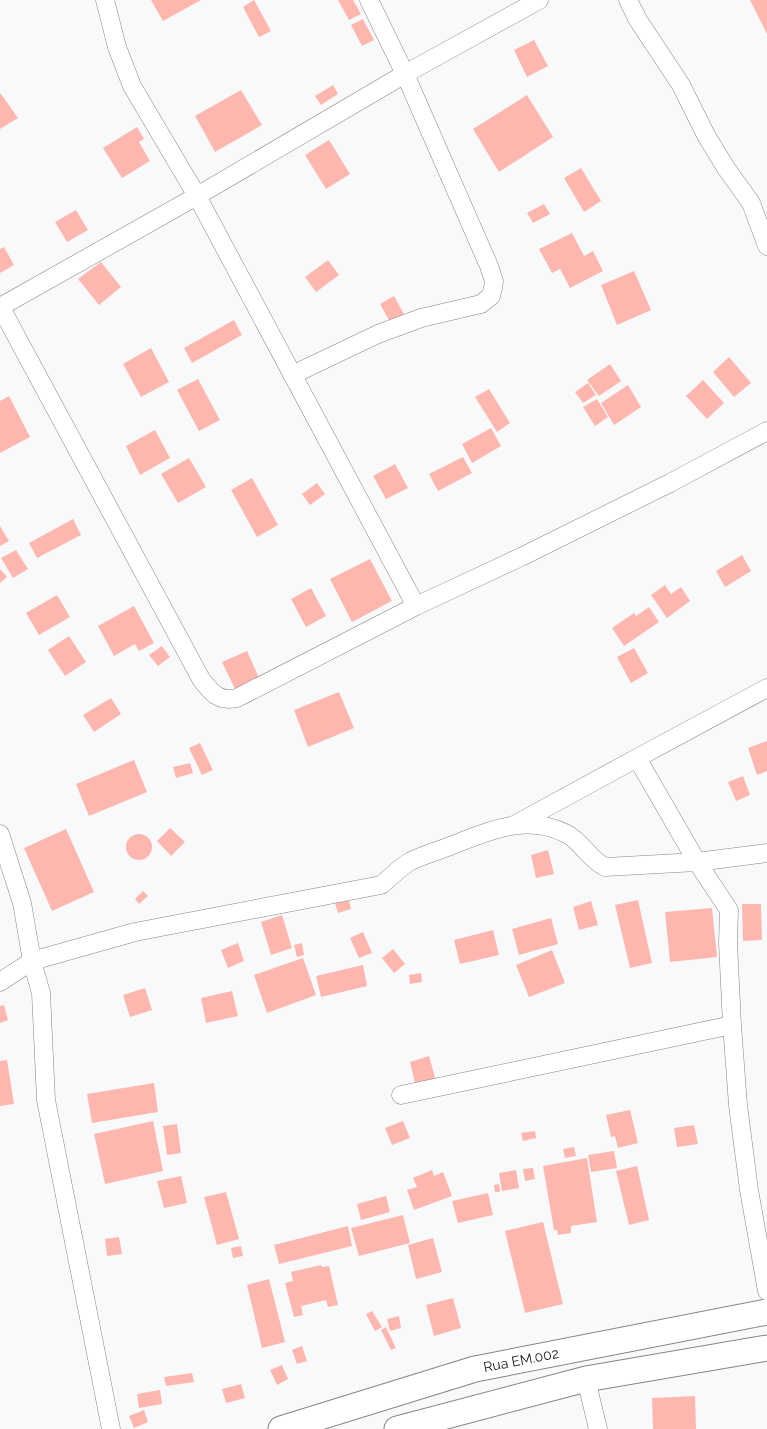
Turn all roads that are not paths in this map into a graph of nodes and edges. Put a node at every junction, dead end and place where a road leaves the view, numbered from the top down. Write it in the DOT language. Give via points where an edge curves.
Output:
graph roads {
  1 [pos="105,0"];
  2 [pos="369,0"];
  3 [pos="540,0"];
  4 [pos="628,0"];
  5 [pos="405,74"];
  6 [pos="197,196"];
  7 [pos="767,246"];
  8 [pos="0,307"];
  9 [pos="292,375"];
  10 [pos="767,431"];
  11 [pos="416,606"];
  12 [pos="767,688"];
  13 [pos="638,758"];
  14 [pos="515,824"];
  15 [pos="0,834"];
  16 [pos="767,853"];
  17 [pos="697,862"];
  18 [pos="32,961"];
  19 [pos="0,982"];
  20 [pos="732,1025"];
  21 [pos="400,1095"];
  22 [pos="767,1291"];
  23 [pos="767,1312"];
  24 [pos="767,1348"];
  25 [pos="586,1378"];
  26 [pos="111,1429"];
  27 [pos="281,1429"];
  28 [pos="397,1429"];
  29 [pos="598,1429"];
  1 -- 6 [label="street" via="117,47 132,86"];
  2 -- 5 [label="street"];
  3 -- 5 [label="street"];
  4 -- 7 [label="street" via="707,137 751,203"];
  5 -- 6 [label="street"];
  5 -- 9 [label="street" via="489,266 494,281 491,296 481,304 430,315 378,334"];
  6 -- 8 [label="street"];
  6 -- 9 [label="street"];
  8 -- 11 [label="street" via="201,679 214,695 228,700 237,698"];
  9 -- 11 [label="street"];
  10 -- 11 [label="street" via="670,483"];
  12 -- 13 [label="street"];
  13 -- 14 [label="street"];
  13 -- 17 [label="street"];
  14 -- 17 [label="street" via="542,825 568,834 604,867"];
  14 -- 18 [label="street" via="410,862 381,885 135,932"];
  15 -- 18 [label="street" via="22,903"];
  16 -- 17 [label="street"];
  17 -- 20 [label="street" via="729,910"];
  18 -- 19 [label="street"];
  18 -- 26 [label="street" via="42,993 46,1100"];
  20 -- 21 [label="street"];
  20 -- 22 [label="street" via="738,1105"];
  23 -- 27 [label="street, Rua EM.002" via="475,1369"];
  24 -- 25 [label="street"];
  25 -- 28 [label="street"];
  25 -- 29 [label="street"];
}
